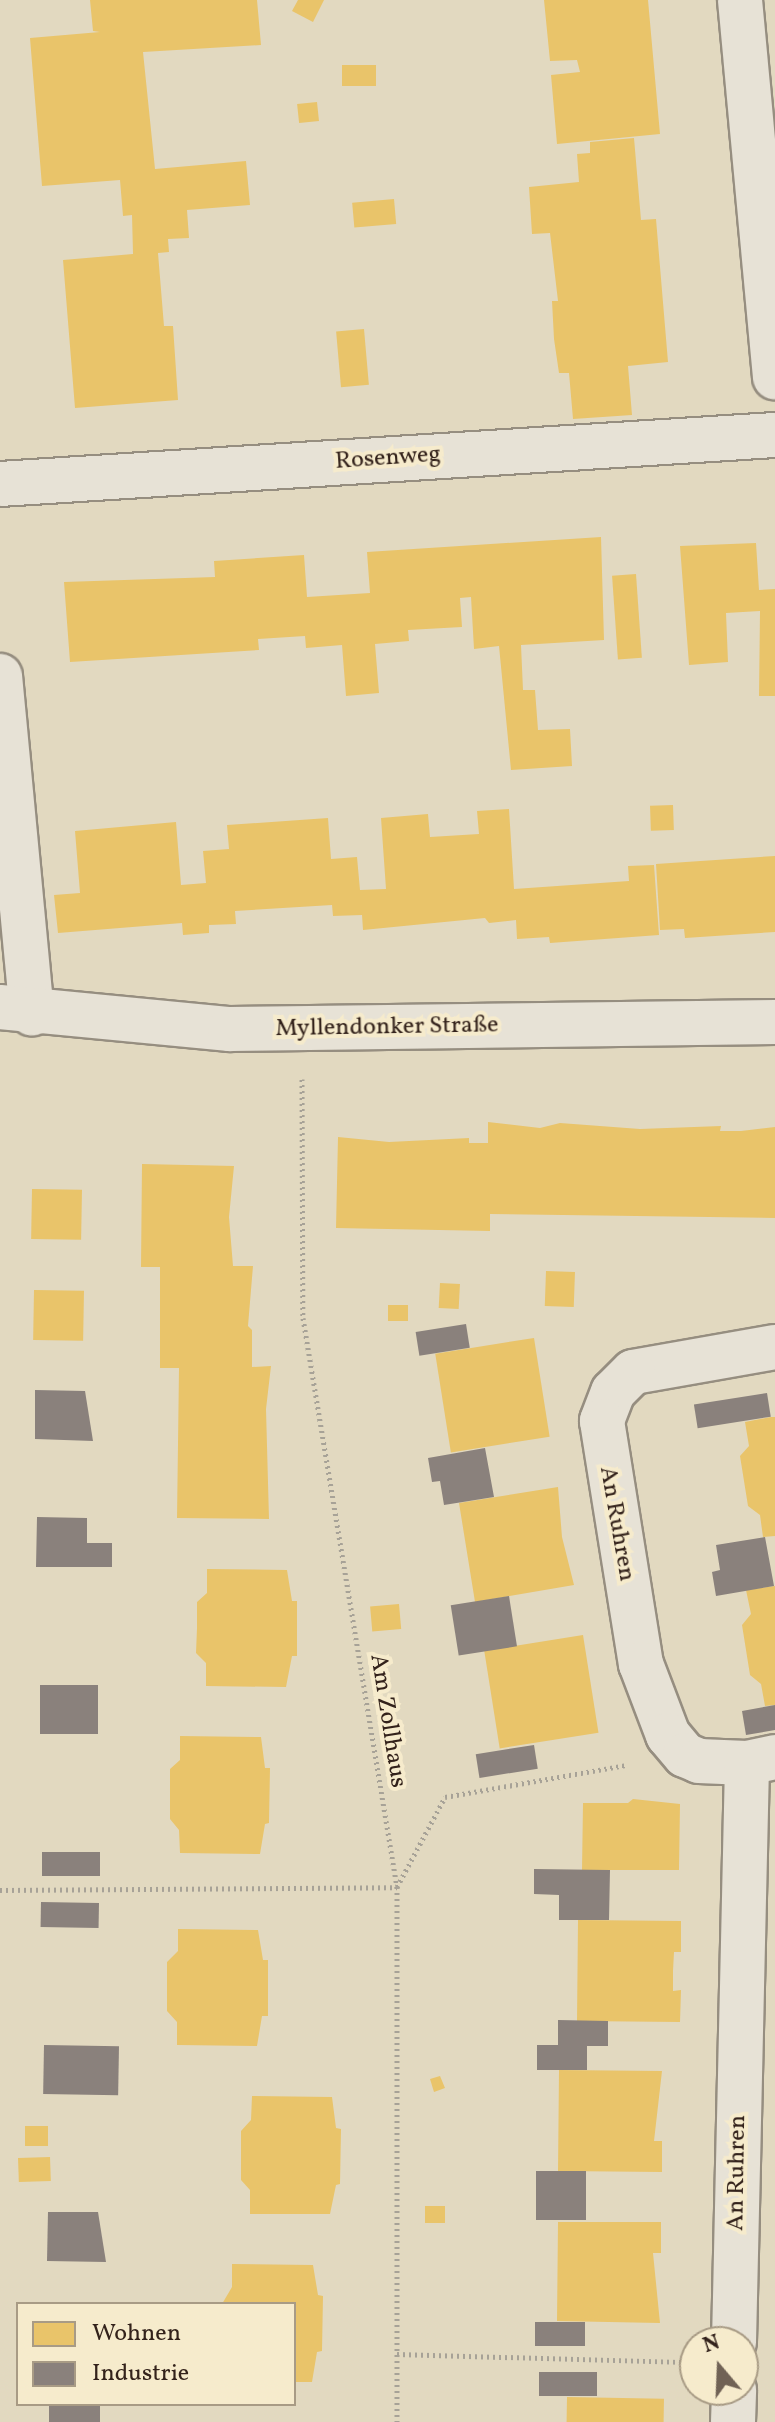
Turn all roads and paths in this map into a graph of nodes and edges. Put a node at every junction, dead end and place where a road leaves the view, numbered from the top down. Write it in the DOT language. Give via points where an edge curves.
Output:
graph roads {
  1 [pos="740,0"];
  2 [pos="775,377"];
  3 [pos="775,435"];
  4 [pos="0,484"];
  5 [pos="0,676"];
  6 [pos="16,1010"];
  7 [pos="775,1022"];
  8 [pos="302,1029"];
  9 [pos="775,1347"];
  10 [pos="685,1755"];
  11 [pos="761,1760"];
  12 [pos="397,1887"];
  13 [pos="0,1890"];
  14 [pos="735,2326"];
  15 [pos="397,2354"];
  16 [pos="679,2363"];
  17 [pos="397,2422"];
  1 -- 2 [label="street"];
  3 -- 4 [label="street, Rosenweg"];
  5 -- 6 [label="street"];
  6 -- 8 [label="street, Myllendonker Straße" via="160,1026"];
  7 -- 8 [label="street, Myllendonker Straße"];
  8 -- 12 [label="path, Am Zollhaus" via="303,1318"];
  9 -- 10 [label="street, An Ruhren" via="633,1372 613,1392 602,1421 641,1664 657,1713"];
  10 -- 11 [label="street, An Ruhren" via="715,1763"];
  10 -- 12 [label="path" via="445,1797"];
  11 -- 14 [label="street, An Ruhren"];
  12 -- 13 [label="path"];
  12 -- 15 [label="path, Am Zollhaus"];
  15 -- 16 [label="path"];
  15 -- 17 [label="path, Am Zollhaus"];
}
